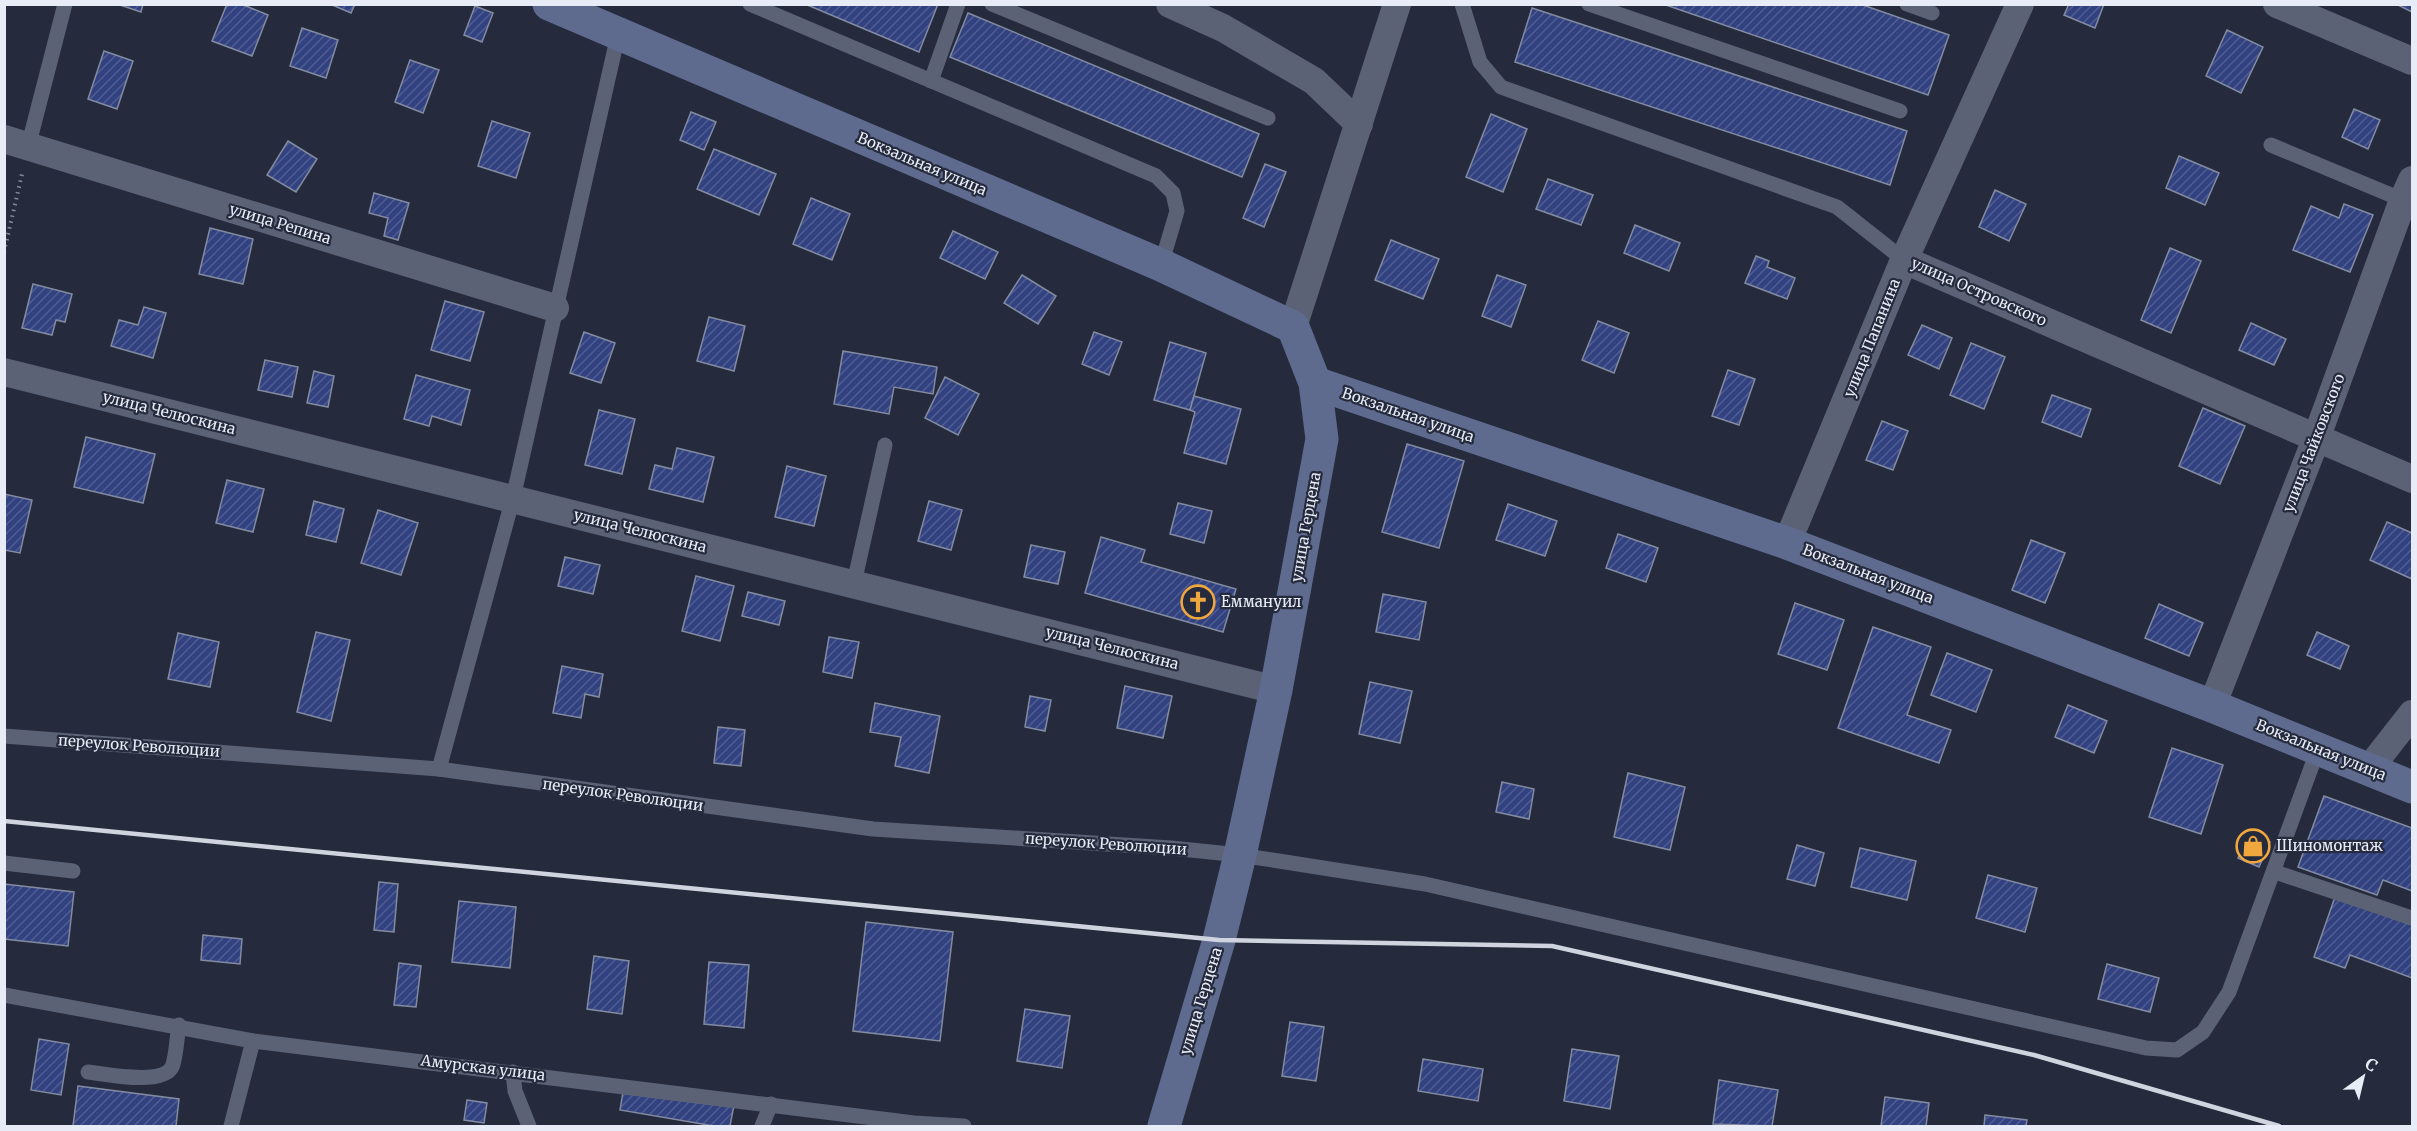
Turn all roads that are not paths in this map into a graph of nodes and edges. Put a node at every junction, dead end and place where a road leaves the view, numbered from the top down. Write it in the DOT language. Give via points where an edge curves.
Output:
graph roads {
  1 [pos="66,4"];
  2 [pos="549,4"];
  3 [pos="750,4"];
  4 [pos="958,4"];
  5 [pos="992,4"];
  6 [pos="1170,4"];
  7 [pos="1397,4"];
  8 [pos="1462,4"];
  9 [pos="1589,4"];
  10 [pos="1907,4"];
  11 [pos="2020,4"];
  12 [pos="2277,4"];
  13 [pos="1932,14"];
  14 [pos="618,35"];
  15 [pos="2412,61"];
  16 [pos="931,81"];
  17 [pos="1900,111"];
  18 [pos="1268,118"];
  19 [pos="1359,124"];
  20 [pos="16,143"];
  21 [pos="2271,145"];
  22 [pos="2408,190"];
  23 [pos="1904,260"];
  24 [pos="1161,265"];
  25 [pos="555,308"];
  26 [pos="1293,327"];
  27 [pos="4,372"];
  28 [pos="1315,383"];
  29 [pos="2316,439"];
  30 [pos="885,445"];
  31 [pos="2412,479"];
  32 [pos="513,498"];
  33 [pos="1787,543"];
  34 [pos="854,583"];
  35 [pos="1276,690"];
  36 [pos="2212,706"];
  37 [pos="2412,714"];
  38 [pos="4,736"];
  39 [pos="2319,749"];
  40 [pos="439,769"];
  41 [pos="2369,769"];
  42 [pos="2412,787"];
  43 [pos="1240,855"];
  44 [pos="4,863"];
  45 [pos="73,871"];
  46 [pos="2275,872"];
  47 [pos="2412,918"];
  48 [pos="4,995"];
  49 [pos="179,1025"];
  50 [pos="253,1041"];
  51 [pos="88,1072"];
  52 [pos="513,1072"];
  53 [pos="771,1104"];
  54 [pos="913,1125"];
  55 [pos="231,1126"];
  56 [pos="529,1126"];
  57 [pos="762,1126"];
  58 [pos="964,1126"];
  59 [pos="1164,1126"];
  1 -- 20 [label="lane"];
  2 -- 14 [label="main road, Вокзальная улица"];
  3 -- 16 [label="lane"];
  4 -- 16 [label="lane"];
  5 -- 18 [label="lane"];
  6 -- 19 [label="street" via="1224,28 1314,81"];
  7 -- 19 [label="street"];
  8 -- 23 [label="lane, улица Островского" via="1480,62 1501,87 1837,207"];
  9 -- 17 [label="lane"];
  10 -- 13 [label="lane"];
  11 -- 23 [label="street, улица Папанина"];
  12 -- 15 [label="street"];
  14 -- 24 [label="main road, Вокзальная улица"];
  14 -- 25 [label="lane"];
  16 -- 24 [label="lane" via="1156,176 1173,192 1177,211"];
  19 -- 26 [label="street"];
  20 -- 25 [label="street, улица Репина"];
  21 -- 22 [label="lane"];
  22 -- 29 [label="street, улица Чайковского"];
  23 -- 29 [label="street, улица Островского"];
  23 -- 33 [label="street, улица Папанина"];
  24 -- 26 [label="main road, Вокзальная улица"];
  25 -- 32 [label="lane"];
  26 -- 28 [label="main road, улица Герцена"];
  27 -- 32 [label="street, улица Челюскина"];
  28 -- 33 [label="main road, Вокзальная улица"];
  28 -- 35 [label="main road, улица Герцена" via="1322,439"];
  29 -- 31 [label="street, улица Островского"];
  29 -- 36 [label="street, улица Чайковского"];
  30 -- 34 [label="lane"];
  32 -- 34 [label="street, улица Челюскина"];
  32 -- 40 [label="lane"];
  33 -- 36 [label="main road, Вокзальная улица"];
  34 -- 35 [label="street, улица Челюскина"];
  35 -- 43 [label="main road, улица Герцена"];
  36 -- 39 [label="main road, Вокзальная улица"];
  37 -- 41 [label="street"];
  38 -- 40 [label="lane, переулок Революции"];
  39 -- 41 [label="main road, Вокзальная улица"];
  39 -- 46 [label="lane, переулок Революции"];
  40 -- 43 [label="lane, переулок Революции" via="873,830"];
  41 -- 42 [label="main road, Вокзальная улица"];
  43 -- 46 [label="lane, переулок Революции" via="1425,884 2146,1048 2177,1050 2202,1032 2229,992"];
  43 -- 59 [label="main road, улица Герцена"];
  44 -- 45 [label="lane"];
  46 -- 47 [label="lane"];
  48 -- 49 [label="lane, Амурская улица"];
  49 -- 50 [label="lane, Амурская улица"];
  49 -- 51 [label="lane" via="172,1066 164,1074 148,1078"];
  50 -- 52 [label="lane, Амурская улица"];
  50 -- 55 [label="lane"];
  52 -- 53 [label="lane, Амурская улица"];
  52 -- 56 [label="lane" via="515,1091"];
  53 -- 54 [label="lane, Амурская улица"];
  53 -- 57 [label="lane"];
  54 -- 58 [label="lane, Амурская улица"];
}
